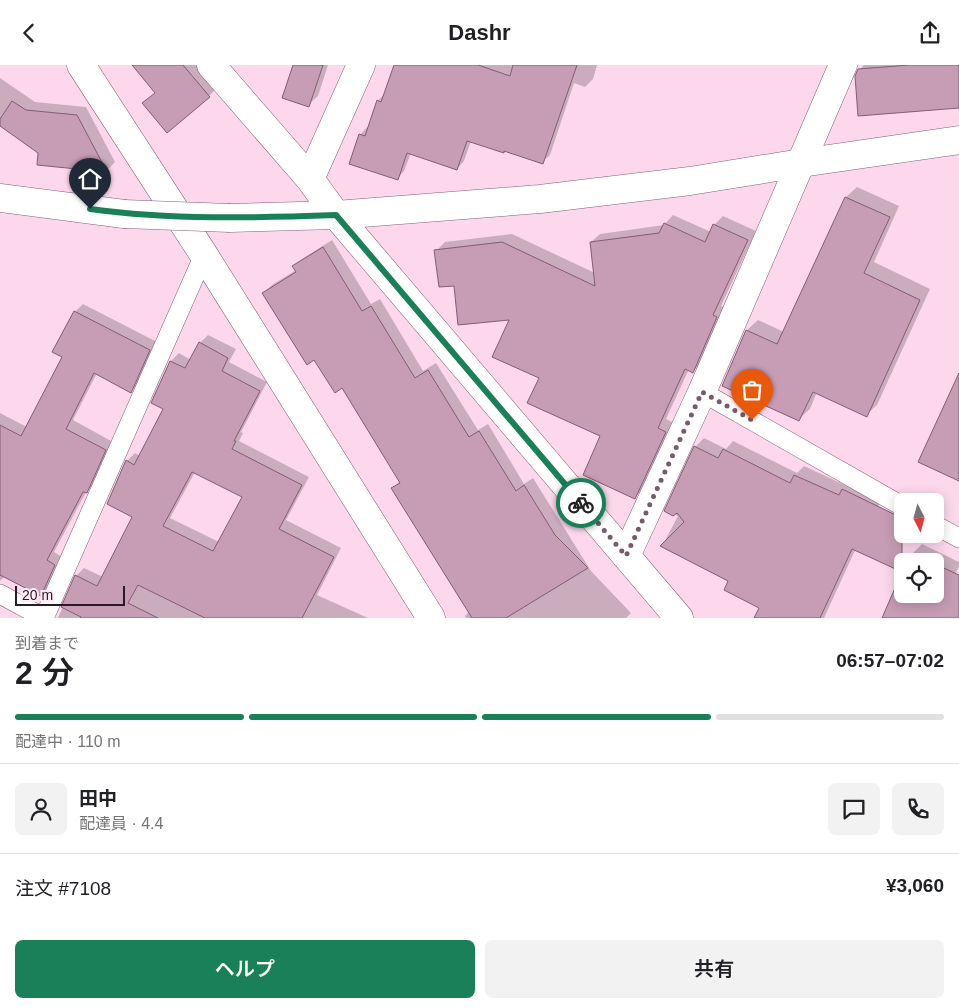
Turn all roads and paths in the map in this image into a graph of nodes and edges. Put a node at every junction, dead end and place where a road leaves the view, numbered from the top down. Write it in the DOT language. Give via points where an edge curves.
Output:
graph roads {
  1 [pos="81,65"];
  2 [pos="211,65"];
  3 [pos="362,65"];
  4 [pos="843,65"];
  5 [pos="959,141"];
  6 [pos="801,163"];
  7 [pos="310,179"];
  8 [pos="0,199"];
  9 [pos="336,215"];
  10 [pos="204,255"];
  11 [pos="702,392"];
  12 [pos="894,501"];
  13 [pos="944,530"];
  14 [pos="959,538"];
  15 [pos="626,556"];
  16 [pos="0,594"];
  17 [pos="18,611"];
  18 [pos="44,618"];
  19 [pos="431,618"];
  20 [pos="679,618"];
  1 -- 10 [label="street"];
  2 -- 7 [label="street"];
  3 -- 7 [label="street"];
  4 -- 6 [label="street"];
  5 -- 6 [label="street"];
  6 -- 9 [label="street" via="690,181 540,199"];
  6 -- 11 [label="street"];
  7 -- 9 [label="street"];
  8 -- 9 [label="street, bridge" via="124,214 230,218"];
  9 -- 15 [label="street"];
  10 -- 18 [label="lane"];
  10 -- 19 [label="street"];
  11 -- 12 [label="lane"];
  11 -- 15 [label="street"];
  13 -- 14 [label="lane"];
  15 -- 20 [label="street"];
  16 -- 17 [label="lane"];
  17 -- 18 [label="lane"];
}
